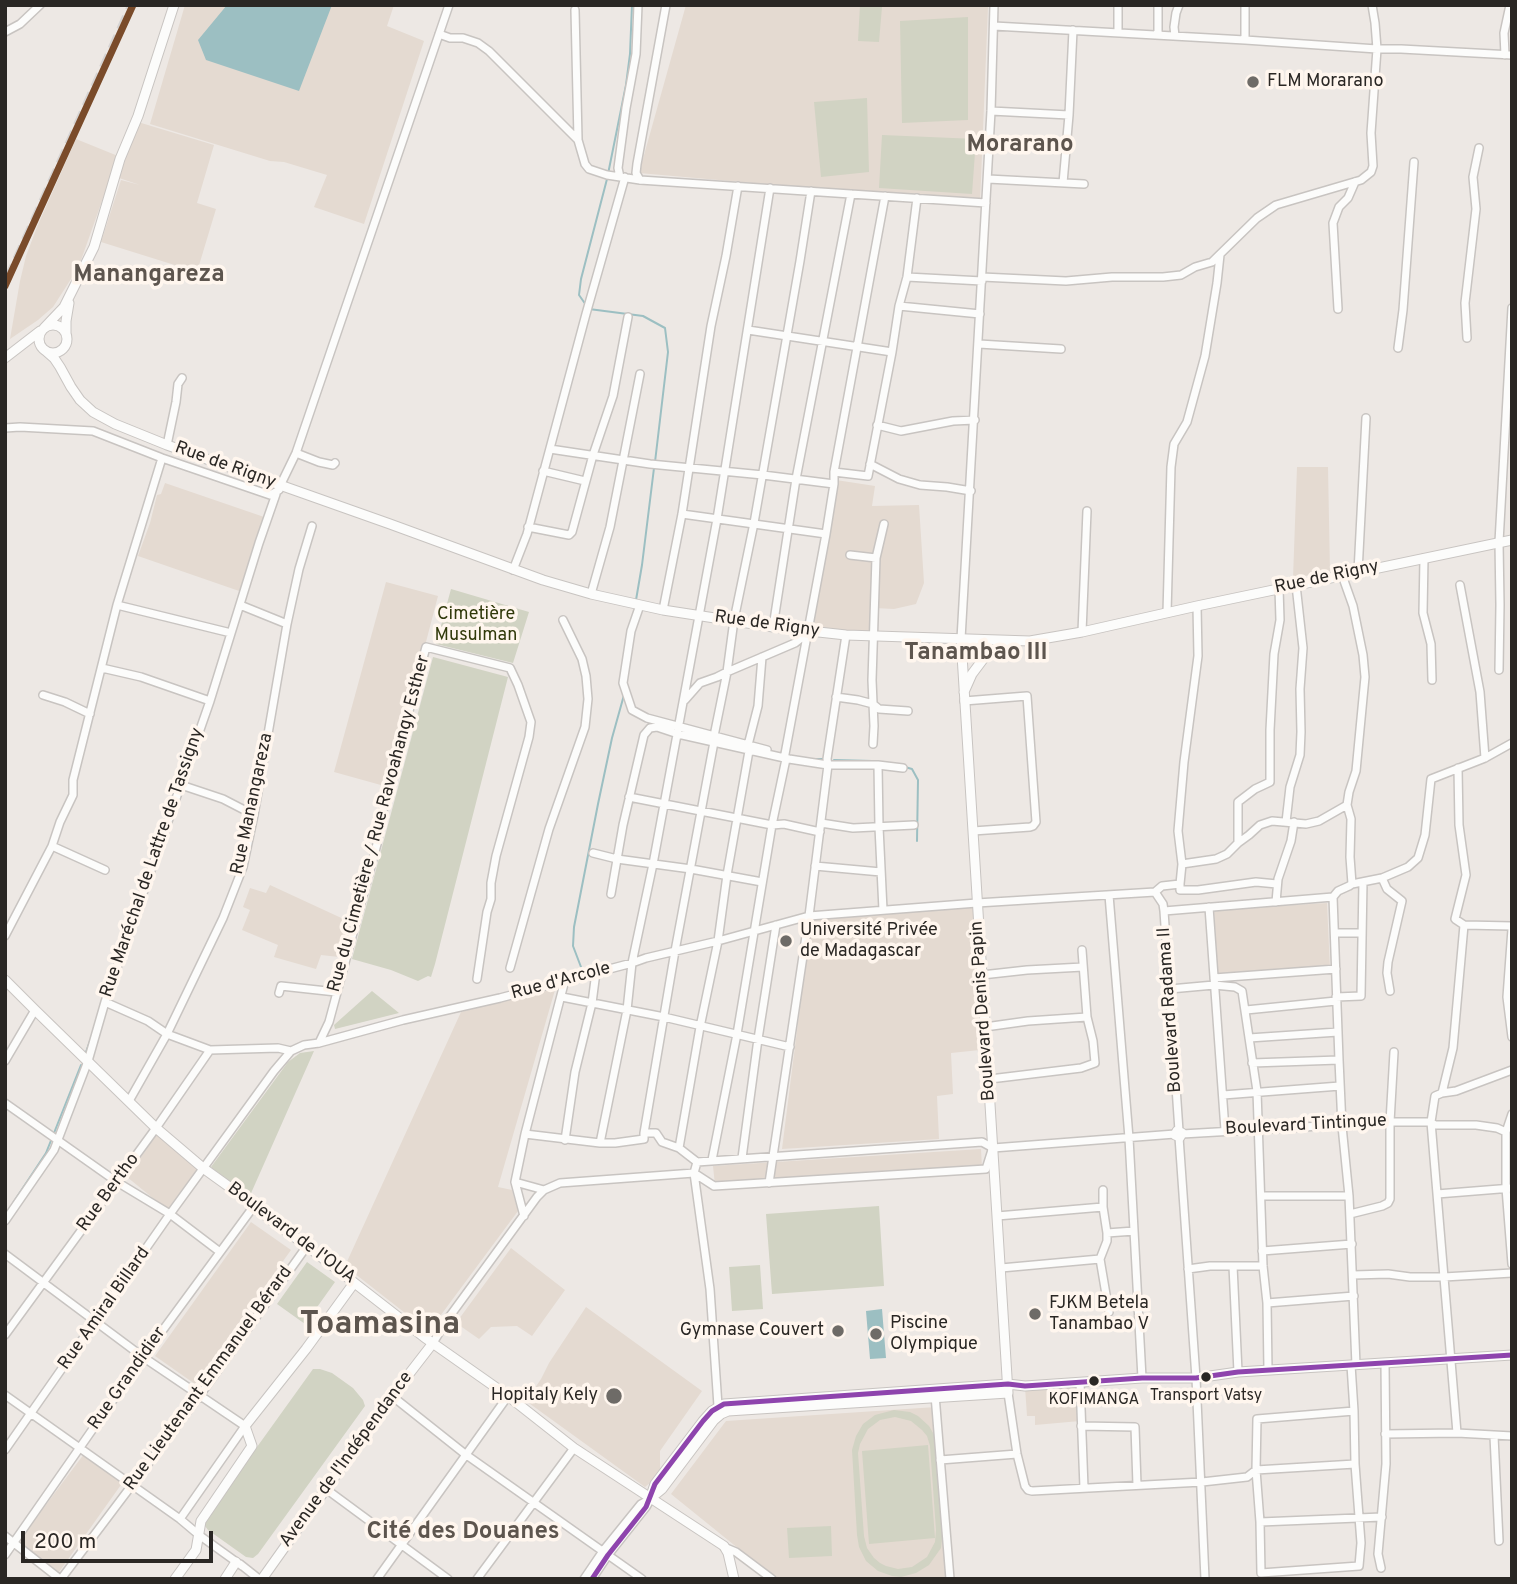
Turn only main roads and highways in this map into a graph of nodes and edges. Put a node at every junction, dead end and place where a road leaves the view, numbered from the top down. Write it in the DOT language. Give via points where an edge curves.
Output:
graph roads {
  1 [pos="174,5"];
  2 [pos="71,295"];
  3 [pos="43,328"];
  4 [pos="66,340"];
  5 [pos="45,350"];
  6 [pos="6,358"];
  7 [pos="66,375"];
  8 [pos="1512,540"];
  9 [pos="961,639"];
  10 [pos="1008,641"];
  11 [pos="964,697"];
  12 [pos="5,980"];
  13 [pos="354,1283"];
  14 [pos="433,1343"];
  15 [pos="1512,1355"];
  16 [pos="1008,1388"];
  17 [pos="650,1499"];
  18 [pos="239,1564"];
  19 [pos="175,1579"];
  20 [pos="225,1579"];
  21 [pos="260,1579"];
  22 [pos="734,1579"];
  1 -- 2 [label="main road" via="94,247"];
  2 -- 3 [label="main road"];
  2 -- 4 [label="main road"];
  3 -- 4 [label="main road" via="57,325 65,331"];
  3 -- 5 [label="main road" via="39,340"];
  3 -- 6 [label="main road"];
  4 -- 5 [label="main road" via="60,351"];
  4 -- 7 [label="main road"];
  5 -- 6 [label="main road" via="24,348"];
  5 -- 7 [label="main road, Rue de Rigny"];
  7 -- 9 [label="main road, Rue de Rigny" via="74,392 93,412 115,424 278,490 591,594 809,632"];
  8 -- 10 [label="main road, Rue de Rigny" via="1082,632"];
  9 -- 10 [label="main road, Rue de Rigny"];
  9 -- 11 [label="main road, Boulevard Denis Papin"];
  10 -- 11 [label="main road" via="984,658"];
  11 -- 16 [label="main road, Boulevard Denis Papin"];
  12 -- 13 [label="main road, Boulevard de l'OUA" via="156,1128"];
  13 -- 14 [label="main road, Boulevard de l'OUA"];
  13 -- 19 [label="main road" via="245,1426 252,1446 201,1521 196,1550"];
  14 -- 17 [label="main road, Boulevard de l'OUA"];
  14 -- 21 [label="main road, Avenue de l'Indépendance"];
  15 -- 16 [label="main road"];
  16 -- 17 [label="main road" via="731,1404 720,1410"];
  17 -- 22 [label="main road, Boulevard de l'OUA" via="724,1546"];
  18 -- 20 [label="main road"];
}
